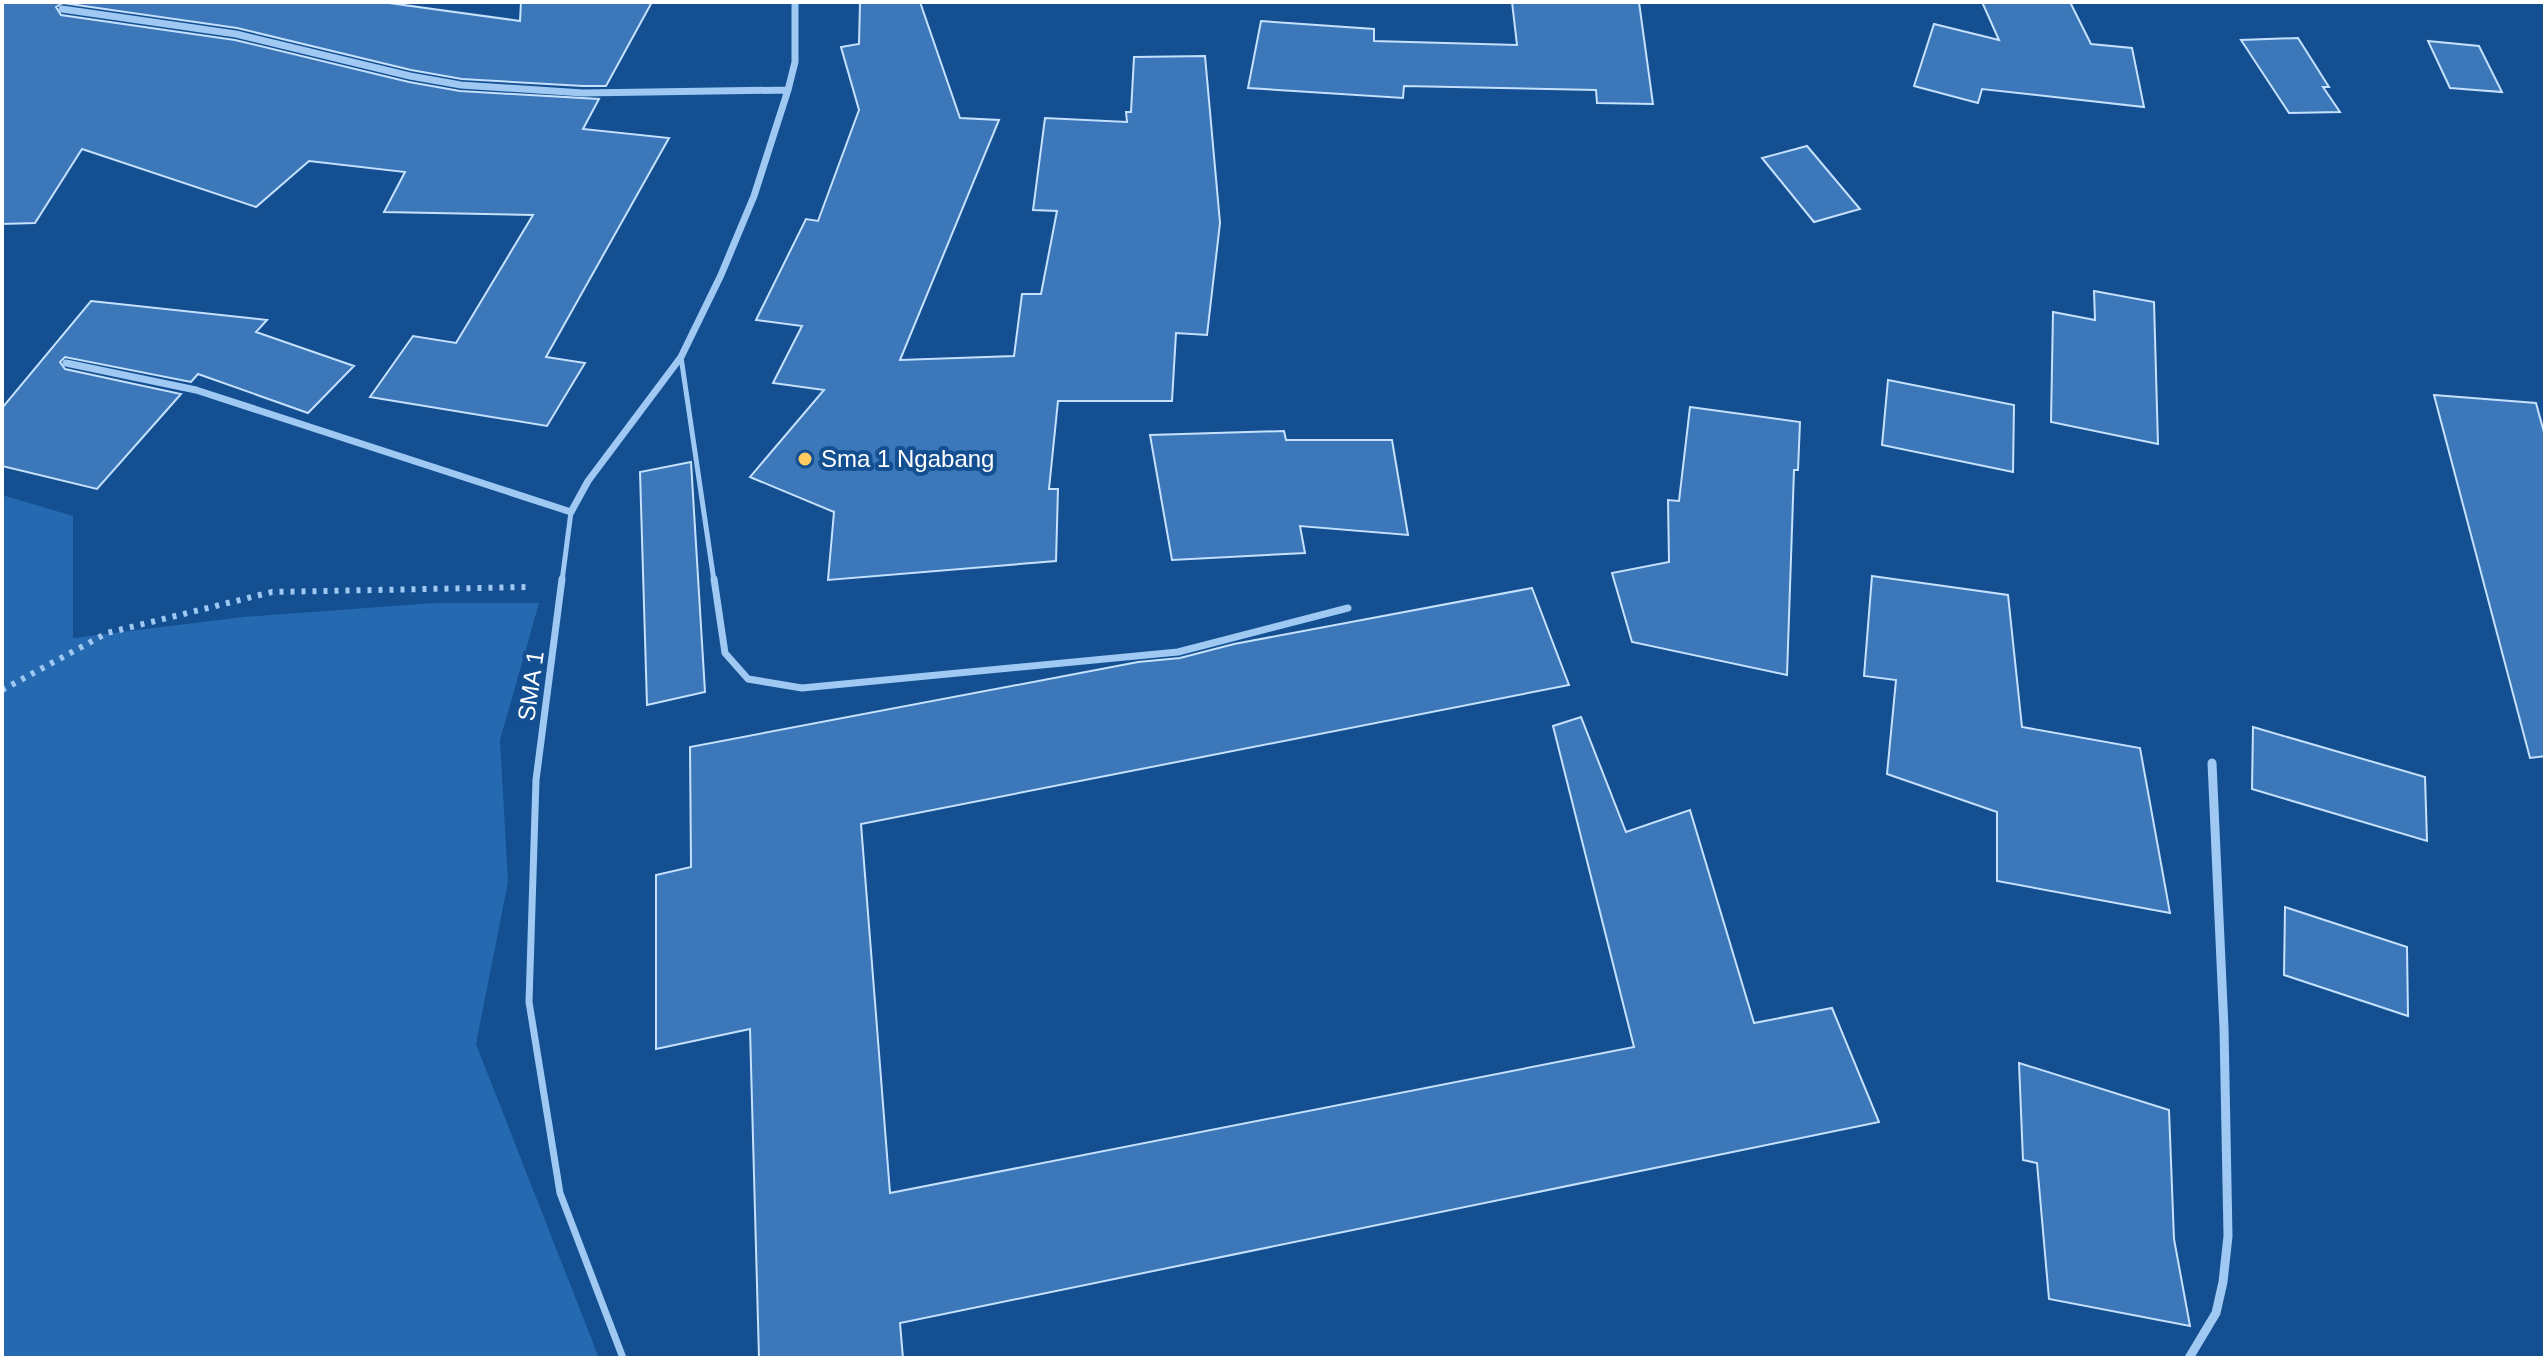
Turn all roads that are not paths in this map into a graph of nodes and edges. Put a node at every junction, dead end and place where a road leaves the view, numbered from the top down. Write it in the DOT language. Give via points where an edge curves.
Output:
graph roads {
  1 [pos="795,2"];
  2 [pos="62,9"];
  3 [pos="788,90"];
  4 [pos="681,357"];
  5 [pos="66,363"];
  6 [pos="571,512"];
  7 [pos="1348,608"];
  8 [pos="2212,763"];
  9 [pos="623,1358"];
  10 [pos="2189,1358"];
  1 -- 3 [label="street, SMA 1" via="795,62"];
  2 -- 3 [label="street" via="232,33 459,85 586,94"];
  3 -- 4 [label="street, SMA 1" via="754,196"];
  4 -- 6 [label="street, SMA 1" via="588,481"];
  4 -- 7 [label="lane" via="725,653 748,679 802,688 1178,652"];
  5 -- 6 [label="street" via="196,390"];
  6 -- 9 [label="lane, SMA 1" via="536,780 529,1002 560,1193"];
  8 -- 10 [label="street" via="2228,1206 2218,1308"];
}
